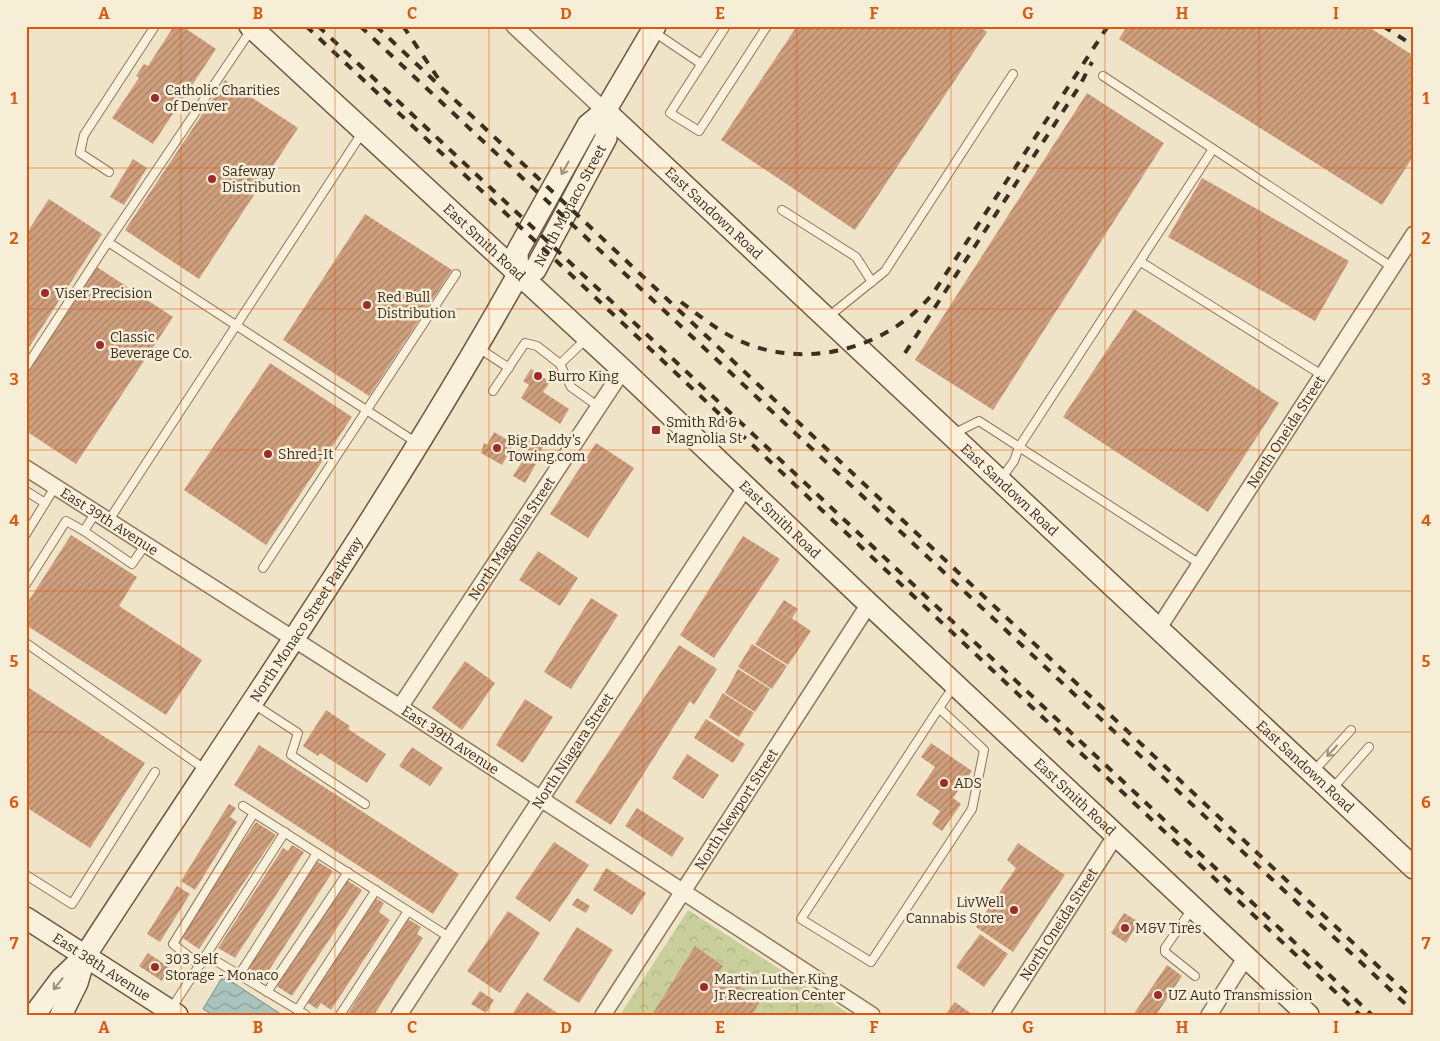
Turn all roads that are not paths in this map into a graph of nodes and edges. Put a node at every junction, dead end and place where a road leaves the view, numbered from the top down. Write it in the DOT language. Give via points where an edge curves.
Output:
graph roads {
  1 [pos="155,26"];
  2 [pos="514,26"];
  3 [pos="726,26"];
  4 [pos="767,26"];
  5 [pos="251,27"];
  6 [pos="654,29"];
  7 [pos="700,63"];
  8 [pos="1013,74"];
  9 [pos="1103,76"];
  10 [pos="606,111"];
  11 [pos="363,131"];
  12 [pos="1213,149"];
  13 [pos="109,172"];
  14 [pos="782,210"];
  15 [pos="1414,234"];
  16 [pos="108,242"];
  17 [pos="1141,262"];
  18 [pos="1392,267"];
  19 [pos="456,274"];
  20 [pos="518,275"];
  21 [pos="872,282"];
  22 [pos="826,318"];
  23 [pos="236,325"];
  24 [pos="588,338"];
  25 [pos="477,347"];
  26 [pos="560,364"];
  27 [pos="26,366"];
  28 [pos="509,368"];
  29 [pos="623,370"];
  30 [pos="1322,375"];
  31 [pos="493,391"];
  32 [pos="599,407"];
  33 [pos="367,410"];
  34 [pos="951,435"];
  35 [pos="419,444"];
  36 [pos="1019,447"];
  37 [pos="26,468"];
  38 [pos="1000,480"];
  39 [pos="747,486"];
  40 [pos="55,487"];
  41 [pos="26,491"];
  42 [pos="45,503"];
  43 [pos="96,512"];
  44 [pos="109,520"];
  45 [pos="84,532"];
  46 [pos="26,534"];
  47 [pos="146,544"];
  48 [pos="1200,564"];
  49 [pos="263,568"];
  50 [pos="26,584"];
  51 [pos="869,604"];
  52 [pos="1158,629"];
  53 [pos="292,638"];
  54 [pos="26,643"];
  55 [pos="955,684"];
  56 [pos="250,702"];
  57 [pos="400,707"];
  58 [pos="939,708"];
  59 [pos="1351,730"];
  60 [pos="1369,747"];
  61 [pos="206,770"];
  62 [pos="155,772"];
  63 [pos="1312,773"];
  64 [pos="1331,790"];
  65 [pos="539,799"];
  66 [pos="365,804"];
  67 [pos="243,806"];
  68 [pos="254,813"];
  69 [pos="285,832"];
  70 [pos="1116,835"];
  71 [pos="317,853"];
  72 [pos="1414,868"];
  73 [pos="348,872"];
  74 [pos="26,874"];
  75 [pos="376,890"];
  76 [pos="683,892"];
  77 [pos="1194,908"];
  78 [pos="408,911"];
  79 [pos="26,918"];
  80 [pos="449,937"];
  81 [pos="206,955"];
  82 [pos="85,956"];
  83 [pos="1246,957"];
  84 [pos="200,965"];
  85 [pos="239,975"];
  86 [pos="1196,976"];
  87 [pos="267,992"];
  88 [pos="298,1009"];
  89 [pos="173,1012"];
  90 [pos="34,1015"];
  91 [pos="61,1015"];
  92 [pos="306,1015"];
  93 [pos="340,1015"];
  94 [pos="399,1015"];
  95 [pos="603,1015"];
  96 [pos="872,1015"];
  97 [pos="1000,1015"];
  98 [pos="1209,1015"];
  99 [pos="1308,1015"];
  1 -- 13 [label="lane" via="84,136 80,154"];
  2 -- 10 [label="street"];
  3 -- 7 [label="lane"];
  4 -- 7 [label="lane" via="699,131 670,113"];
  5 -- 11 [label="street, East Smith Road"];
  5 -- 16 [label="lane"];
  6 -- 7 [label="lane"];
  6 -- 10 [label="street, North Monaco Street"];
  8 -- 21 [label="lane" via="885,271"];
  9 -- 12 [label="lane"];
  10 -- 20 [label="street, North Monaco Street" via="588,125 517,252"];
  10 -- 22 [label="street, East Sandown Road"];
  11 -- 20 [label="street, East Smith Road"];
  11 -- 23 [label="lane"];
  12 -- 17 [label="lane"];
  12 -- 18 [label="lane"];
  14 -- 21 [label="lane" via="856,257"];
  15 -- 18 [label="street, North Oneida Street"];
  16 -- 23 [label="lane"];
  16 -- 27 [label="lane"];
  17 -- 30 [label="lane"];
  17 -- 36 [label="lane"];
  18 -- 30 [label="street, North Oneida Street"];
  19 -- 33 [label="lane"];
  20 -- 24 [label="street, East Smith Road"];
  20 -- 25 [label="street, North Monaco Street Parkway"];
  21 -- 22 [label="lane"];
  22 -- 34 [label="street, East Sandown Road"];
  23 -- 33 [label="lane"];
  23 -- 44 [label="lane"];
  24 -- 26 [label="lane"];
  24 -- 29 [label="street, East Smith Road"];
  25 -- 28 [label="lane"];
  25 -- 35 [label="street, North Monaco Street Parkway"];
  26 -- 28 [label="lane" via="537,346 525,343"];
  26 -- 32 [label="lane" via="571,387"];
  28 -- 31 [label="lane"];
  29 -- 32 [label="street, North Magnolia Street"];
  29 -- 39 [label="street, East Smith Road"];
  30 -- 48 [label="street, North Oneida Street"];
  32 -- 57 [label="street, North Magnolia Street"];
  33 -- 35 [label="lane"];
  33 -- 49 [label="lane"];
  34 -- 36 [label="lane" via="979,421"];
  34 -- 38 [label="street, East Sandown Road"];
  35 -- 53 [label="street, North Monaco Street Parkway"];
  36 -- 38 [label="lane" via="1014,461"];
  36 -- 48 [label="lane"];
  37 -- 40 [label="street, East 39th Avenue"];
  38 -- 52 [label="street, East Sandown Road"];
  39 -- 51 [label="street, East Smith Road"];
  39 -- 65 [label="street, North Niagara Street"];
  40 -- 42 [label="lane"];
  40 -- 43 [label="street, East 39th Avenue"];
  41 -- 42 [label="lane"];
  42 -- 46 [label="lane"];
  43 -- 44 [label="street, East 39th Avenue"];
  43 -- 45 [label="lane"];
  44 -- 47 [label="street, East 39th Avenue"];
  45 -- 47 [label="lane" via="132,564"];
  45 -- 50 [label="lane" via="66,521"];
  47 -- 53 [label="street, East 39th Avenue"];
  48 -- 52 [label="street, North Oneida Street"];
  51 -- 55 [label="street, East Smith Road"];
  51 -- 76 [label="street, North Newport Street"];
  52 -- 63 [label="street, East Sandown Road"];
  53 -- 56 [label="street, North Monaco Street Parkway"];
  53 -- 57 [label="street, East 39th Avenue"];
  54 -- 61 [label="lane"];
  55 -- 58 [label="lane"];
  55 -- 70 [label="street, East Smith Road"];
  56 -- 61 [label="street, North Monaco Street Parkway"];
  56 -- 66 [label="lane" via="298,733 291,755"];
  57 -- 65 [label="street, East 39th Avenue"];
  58 -- 58 [label="lane" via="801,919 871,962 972,809 984,750"];
  59 -- 63 [label="lane, one-way"];
  60 -- 64 [label="lane"];
  61 -- 82 [label="street, North Monaco Street Parkway"];
  62 -- 74 [label="lane" via="72,904"];
  63 -- 64 [label="street, East Sandown Road"];
  64 -- 72 [label="street, East Sandown Road"];
  65 -- 76 [label="street, East 39th Avenue"];
  65 -- 80 [label="street, North Niagara Street"];
  67 -- 68 [label="lane"];
  68 -- 69 [label="lane"];
  68 -- 84 [label="lane" via="173,944"];
  69 -- 71 [label="lane"];
  69 -- 81 [label="lane"];
  70 -- 77 [label="street, East Smith Road"];
  70 -- 97 [label="street, North Oneida Street"];
  71 -- 73 [label="lane"];
  71 -- 85 [label="lane"];
  73 -- 75 [label="lane"];
  73 -- 87 [label="lane"];
  75 -- 78 [label="lane"];
  75 -- 88 [label="lane"];
  76 -- 95 [label="street, North Newport Street"];
  76 -- 96 [label="street, East 39th Avenue"];
  77 -- 83 [label="street, East Smith Road"];
  77 -- 86 [label="lane" via="1165,952"];
  78 -- 80 [label="lane"];
  78 -- 93 [label="lane"];
  79 -- 82 [label="street, East 38th Avenue"];
  80 -- 94 [label="street, North Niagara Street"];
  81 -- 84 [label="lane"];
  81 -- 85 [label="lane"];
  82 -- 89 [label="street, East 38th Avenue"];
  82 -- 90 [label="street, North Monaco Street Parkway, one-way" via="61,979"];
  82 -- 91 [label="street, North Monaco Street Parkway" via="77,984"];
  83 -- 98 [label="street"];
  83 -- 99 [label="street, East Smith Road"];
  84 -- 89 [label="lane"];
  85 -- 87 [label="lane"];
  87 -- 88 [label="lane"];
  88 -- 92 [label="lane"];
}
